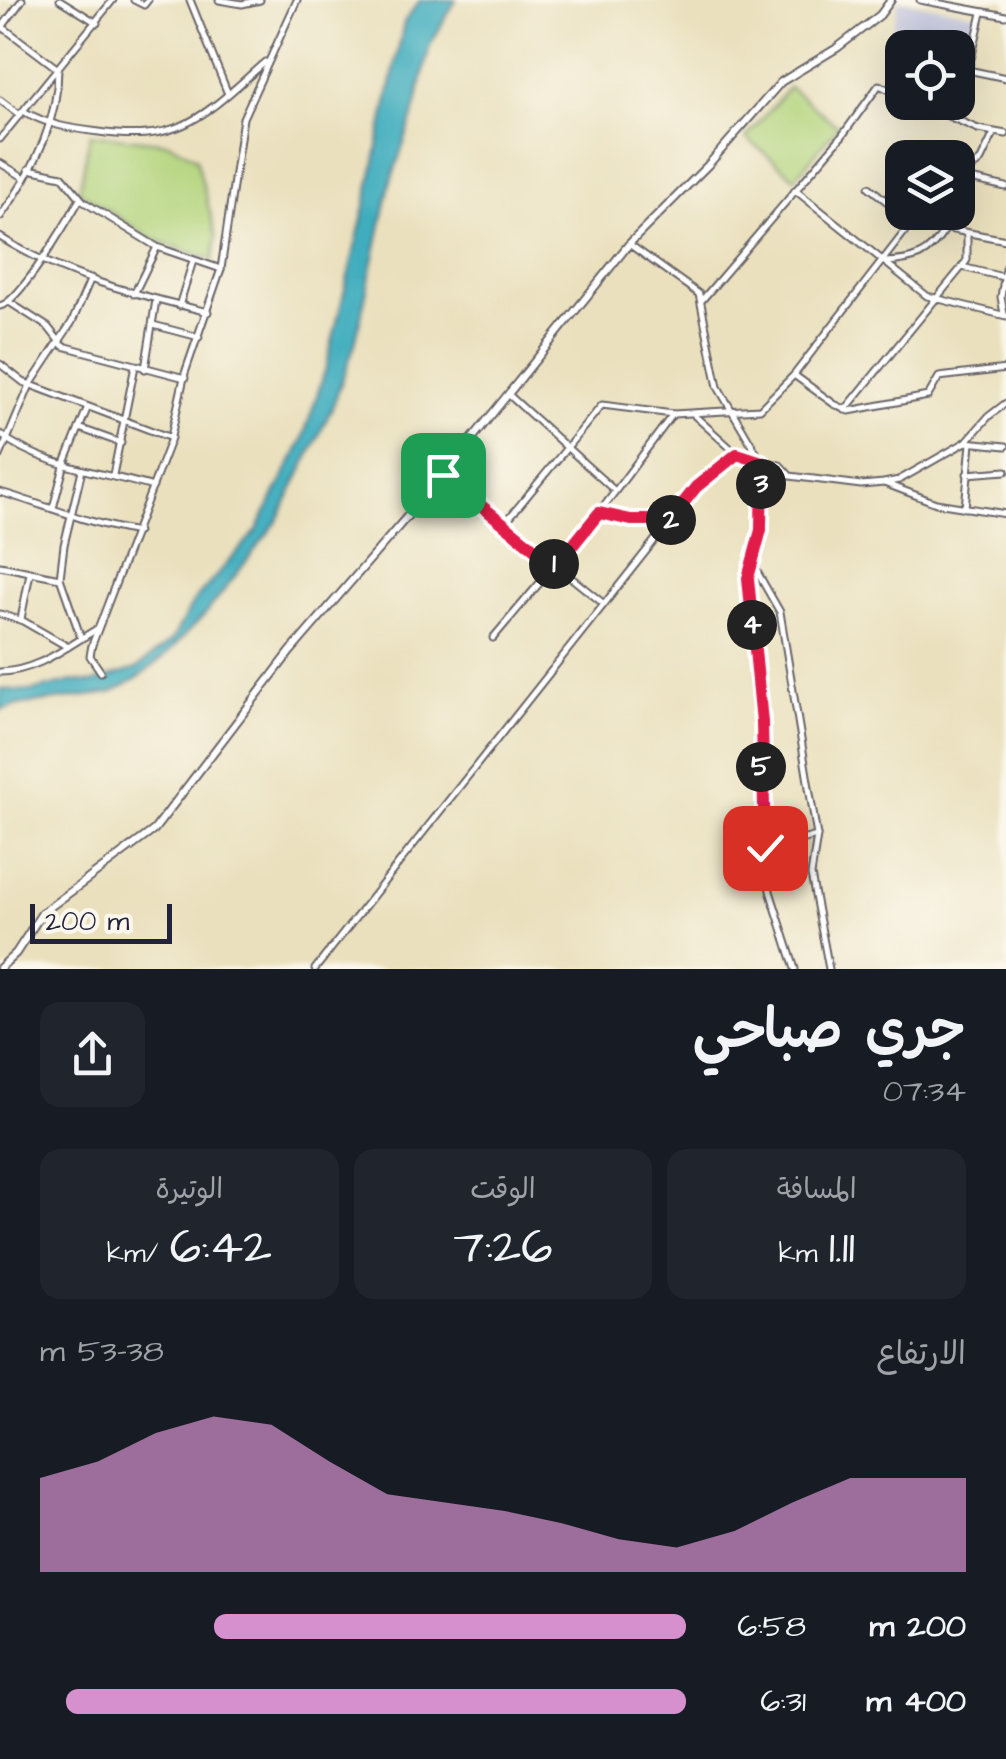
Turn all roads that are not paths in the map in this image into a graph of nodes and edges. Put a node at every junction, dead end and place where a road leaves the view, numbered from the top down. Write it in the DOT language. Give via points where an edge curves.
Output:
graph roads {
  1 [pos="22,0"];
  2 [pos="60,0"];
  3 [pos="113,0"];
  4 [pos="134,0"];
  5 [pos="148,0"];
  6 [pos="190,0"];
  7 [pos="219,0"];
  8 [pos="260,0"];
  9 [pos="297,0"];
  10 [pos="891,0"];
  11 [pos="920,0"];
  12 [pos="982,14"];
  13 [pos="1006,16"];
  14 [pos="97,23"];
  15 [pos="1,27"];
  16 [pos="975,42"];
  17 [pos="267,60"];
  18 [pos="58,69"];
  19 [pos="975,71"];
  20 [pos="1006,78"];
  21 [pos="885,88"];
  22 [pos="228,94"];
  23 [pos="0,100"];
  24 [pos="22,113"];
  25 [pos="962,120"];
  26 [pos="50,126"];
  27 [pos="994,133"];
  28 [pos="1006,134"];
  29 [pos="0,138"];
  30 [pos="0,163"];
  31 [pos="975,165"];
  32 [pos="30,169"];
  33 [pos="25,178"];
  34 [pos="975,181"];
  35 [pos="868,186"];
  36 [pos="1006,187"];
  37 [pos="794,190"];
  38 [pos="80,199"];
  39 [pos="885,200"];
  40 [pos="0,217"];
  41 [pos="906,230"];
  42 [pos="945,230"];
  43 [pos="966,235"];
  44 [pos="0,237"];
  45 [pos="1006,240"];
  46 [pos="628,244"];
  47 [pos="157,248"];
  48 [pos="42,259"];
  49 [pos="193,261"];
  50 [pos="881,262"];
  51 [pos="962,266"];
  52 [pos="1006,267"];
  53 [pos="221,269"];
  54 [pos="1004,277"];
  55 [pos="91,278"];
  56 [pos="134,294"];
  57 [pos="934,297"];
  58 [pos="156,300"];
  59 [pos="702,300"];
  60 [pos="9,302"];
  61 [pos="0,306"];
  62 [pos="179,306"];
  63 [pos="208,312"];
  64 [pos="1005,315"];
  65 [pos="152,325"];
  66 [pos="199,337"];
  67 [pos="58,340"];
  68 [pos="0,364"];
  69 [pos="135,366"];
  70 [pos="145,369"];
  71 [pos="1006,369"];
  72 [pos="794,375"];
  73 [pos="185,378"];
  74 [pos="30,386"];
  75 [pos="509,395"];
  76 [pos="1006,403"];
  77 [pos="87,409"];
  78 [pos="845,410"];
  79 [pos="730,412"];
  80 [pos="673,414"];
  81 [pos="693,414"];
  82 [pos="126,423"];
  83 [pos="80,428"];
  84 [pos="0,434"];
  85 [pos="171,438"];
  86 [pos="7,439"];
  87 [pos="968,442"];
  88 [pos="121,443"];
  89 [pos="570,446"];
  90 [pos="1006,446"];
  91 [pos="737,454"];
  92 [pos="0,456"];
  93 [pos="762,462"];
  94 [pos="65,463"];
  95 [pos="82,470"];
  96 [pos="1006,471"];
  97 [pos="967,474"];
  98 [pos="113,475"];
  99 [pos="443,475"];
  100 [pos="884,483"];
  101 [pos="153,487"];
  102 [pos="615,491"];
  103 [pos="0,492"];
  104 [pos="52,508"];
  105 [pos="965,508"];
  106 [pos="599,513"];
  107 [pos="1006,514"];
  108 [pos="72,516"];
  109 [pos="670,520"];
  110 [pos="505,524"];
  111 [pos="138,532"];
  112 [pos="756,550"];
  113 [pos="0,566"];
  114 [pos="556,566"];
  115 [pos="30,573"];
  116 [pos="60,578"];
  117 [pos="604,604"];
  118 [pos="0,614"];
  119 [pos="21,620"];
  120 [pos="100,627"];
  121 [pos="81,638"];
  122 [pos="493,638"];
  123 [pos="68,647"];
  124 [pos="0,672"];
  125 [pos="101,672"];
  126 [pos="818,836"];
  127 [pos="765,848"];
  128 [pos="0,968"];
  129 [pos="315,969"];
  130 [pos="795,969"];
  131 [pos="829,969"];
  1 -- 15 [label="street"];
  2 -- 14 [label="street"];
  3 -- 14 [label="street"];
  4 -- 5 [label="street"];
  6 -- 22 [label="street"];
  7 -- 8 [label="street"];
  9 -- 17 [label="street"];
  10 -- 46 [label="street" via="837,48 781,82"];
  11 -- 12 [label="street"];
  12 -- 13 [label="street"];
  12 -- 16 [label="street"];
  14 -- 18 [label="street"];
  15 -- 18 [label="street"];
  17 -- 22 [label="street"];
  17 -- 53 [label="street" via="237,140"];
  18 -- 24 [label="street"];
  18 -- 26 [label="street"];
  19 -- 20 [label="street"];
  21 -- 37 [label="street" via="879,85"];
  22 -- 26 [label="street" via="164,134"];
  23 -- 24 [label="street"];
  24 -- 26 [label="street"];
  24 -- 29 [label="street"];
  25 -- 27 [label="street"];
  26 -- 32 [label="street"];
  27 -- 28 [label="street"];
  27 -- 31 [label="street"];
  30 -- 33 [label="street"];
  32 -- 33 [label="street"];
  32 -- 38 [label="street" via="62,176"];
  33 -- 40 [label="street"];
  34 -- 36 [label="street"];
  35 -- 39 [label="street"];
  37 -- 50 [label="street"];
  37 -- 59 [label="street"];
  38 -- 47 [label="street"];
  38 -- 48 [label="street"];
  41 -- 50 [label="street"];
  42 -- 43 [label="street"];
  42 -- 50 [label="street" via="924,255"];
  43 -- 45 [label="street"];
  43 -- 51 [label="street"];
  44 -- 48 [label="street"];
  46 -- 59 [label="street"];
  46 -- 75 [label="street"];
  47 -- 49 [label="street"];
  47 -- 56 [label="street"];
  48 -- 55 [label="street"];
  48 -- 60 [label="street"];
  49 -- 53 [label="street"];
  49 -- 62 [label="street"];
  50 -- 57 [label="street"];
  50 -- 72 [label="street"];
  51 -- 54 [label="street"];
  51 -- 57 [label="street"];
  52 -- 54 [label="street"];
  53 -- 63 [label="street"];
  54 -- 64 [label="street"];
  55 -- 56 [label="street"];
  55 -- 67 [label="street"];
  56 -- 58 [label="street"];
  57 -- 64 [label="street"];
  57 -- 78 [label="street"];
  58 -- 62 [label="street"];
  58 -- 65 [label="street"];
  59 -- 79 [label="street" via="712,365"];
  60 -- 61 [label="street"];
  60 -- 67 [label="street"];
  62 -- 63 [label="street"];
  63 -- 66 [label="street"];
  65 -- 66 [label="street"];
  65 -- 70 [label="street"];
  66 -- 73 [label="street"];
  67 -- 69 [label="street"];
  67 -- 74 [label="street"];
  68 -- 74 [label="street"];
  69 -- 70 [label="street"];
  69 -- 82 [label="street"];
  70 -- 73 [label="street"];
  71 -- 78 [label="street" via="944,375 925,397"];
  72 -- 78 [label="street"];
  72 -- 79 [label="street" via="760,410"];
  73 -- 85 [label="street"];
  74 -- 77 [label="street"];
  74 -- 86 [label="street"];
  75 -- 89 [label="street"];
  75 -- 99 [label="street"];
  76 -- 87 [label="street"];
  77 -- 82 [label="street"];
  77 -- 83 [label="street"];
  79 -- 81 [label="street"];
  79 -- 93 [label="street"];
  80 -- 81 [label="street"];
  80 -- 89 [label="street" via="602,404"];
  80 -- 102 [label="street"];
  81 -- 91 [label="street"];
  82 -- 85 [label="street"];
  82 -- 88 [label="street"];
  83 -- 88 [label="street"];
  83 -- 94 [label="street"];
  84 -- 86 [label="street"];
  85 -- 101 [label="street"];
  86 -- 92 [label="street"];
  86 -- 94 [label="street"];
  87 -- 90 [label="street"];
  87 -- 97 [label="street"];
  87 -- 100 [label="street"];
  88 -- 98 [label="street"];
  89 -- 102 [label="street"];
  89 -- 110 [label="street"];
  91 -- 93 [label="street"];
  91 -- 109 [label="street" via="696,487"];
  93 -- 100 [label="street" via="790,476"];
  93 -- 112 [label="street"];
  94 -- 95 [label="street"];
  94 -- 104 [label="street"];
  95 -- 98 [label="street"];
  95 -- 108 [label="street"];
  96 -- 97 [label="street"];
  97 -- 105 [label="street"];
  98 -- 101 [label="street"];
  99 -- 110 [label="street"];
  99 -- 128 [label="street" via="290,652 154,830 42,913"];
  100 -- 105 [label="street"];
  101 -- 111 [label="street"];
  102 -- 106 [label="street"];
  103 -- 104 [label="street"];
  104 -- 108 [label="street"];
  105 -- 107 [label="street"];
  106 -- 109 [label="street"];
  106 -- 114 [label="street"];
  108 -- 111 [label="street"];
  108 -- 116 [label="street"];
  109 -- 117 [label="street"];
  110 -- 114 [label="street"];
  111 -- 120 [label="street"];
  112 -- 126 [label="street" via="756,570 780,612"];
  112 -- 127 [label="street" via="748,578"];
  113 -- 115 [label="street"];
  114 -- 117 [label="street"];
  114 -- 122 [label="street"];
  115 -- 116 [label="street"];
  115 -- 119 [label="street"];
  116 -- 121 [label="street"];
  117 -- 129 [label="street"];
  118 -- 119 [label="street"];
  119 -- 123 [label="street"];
  120 -- 121 [label="street"];
  120 -- 125 [label="street" via="90,656"];
  121 -- 123 [label="street"];
  123 -- 124 [label="street" via="30,667"];
  126 -- 127 [label="street"];
  126 -- 131 [label="street" via="811,876"];
  127 -- 130 [label="street" via="770,892"];
}
